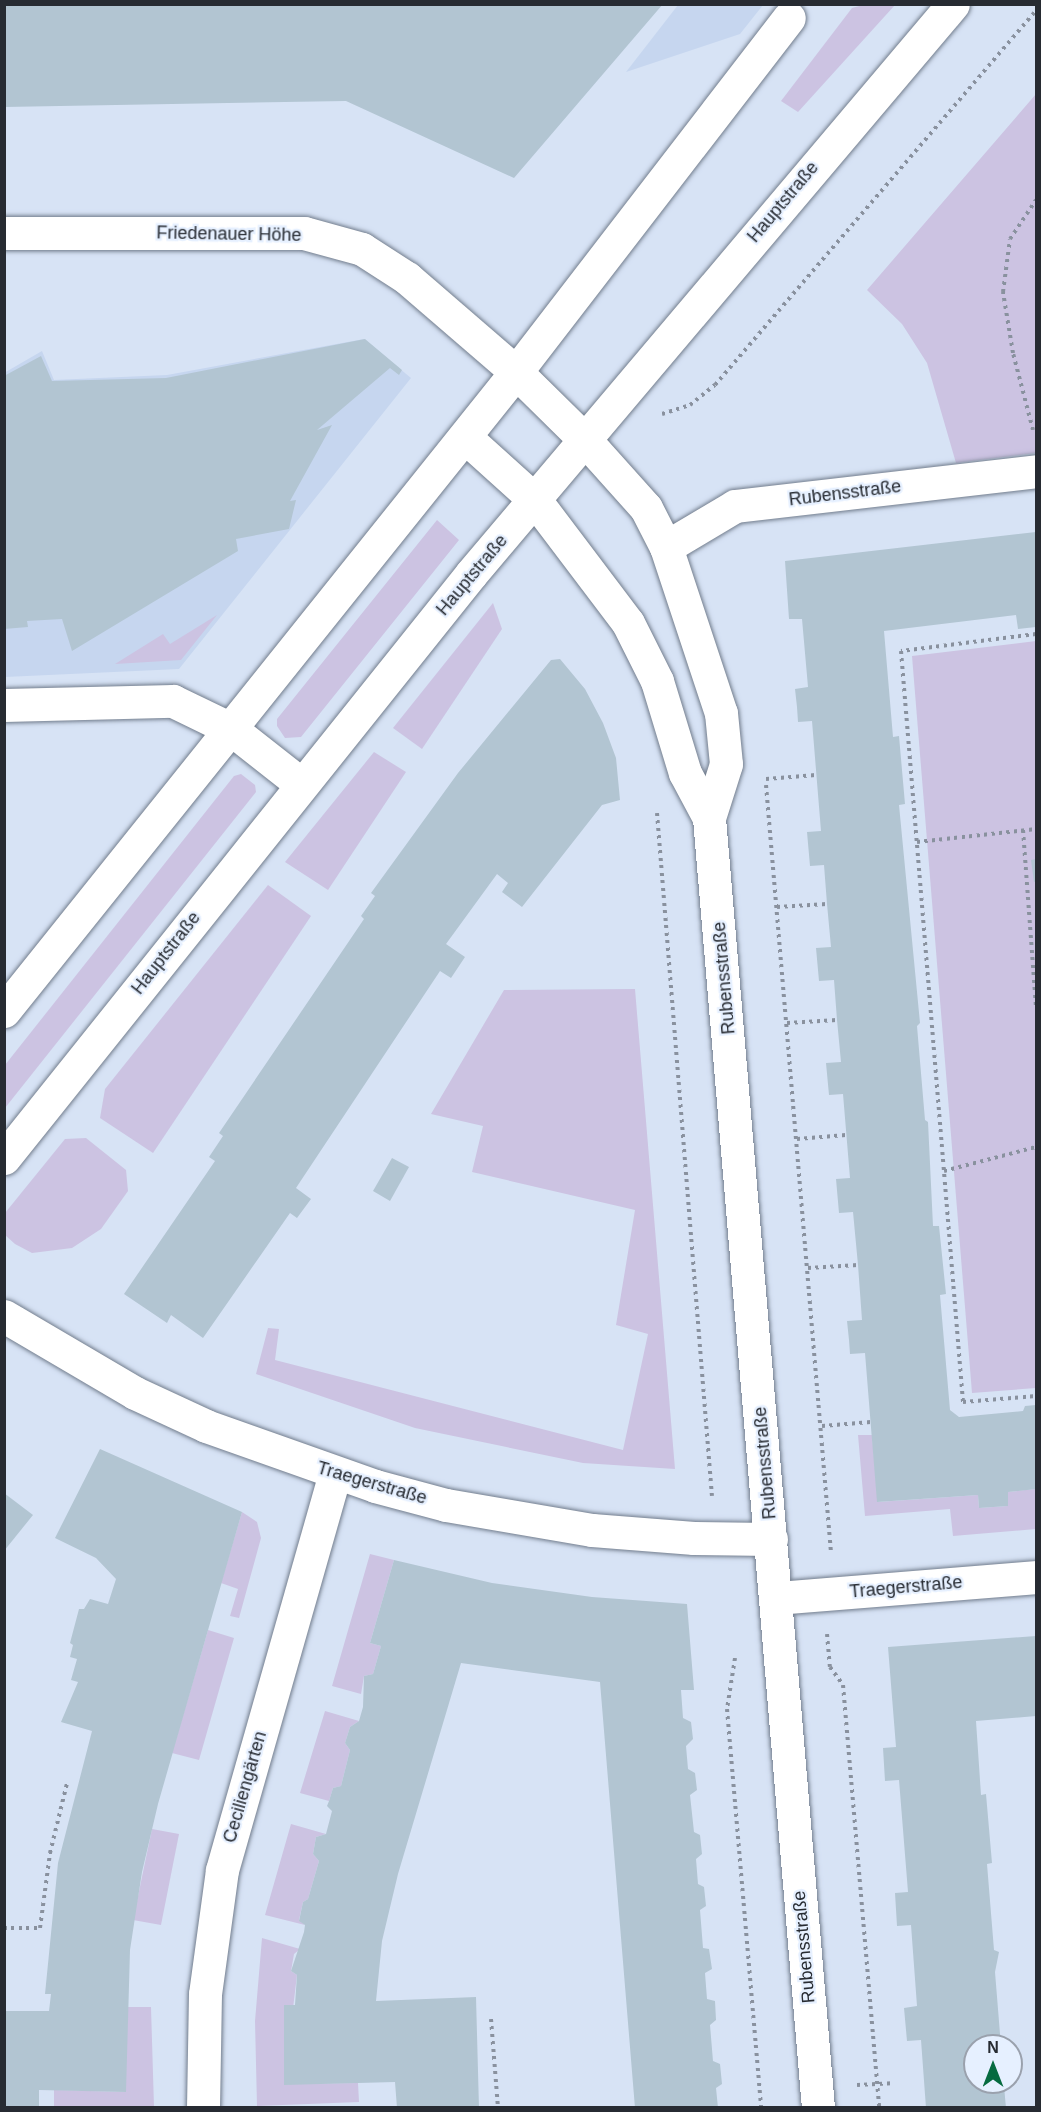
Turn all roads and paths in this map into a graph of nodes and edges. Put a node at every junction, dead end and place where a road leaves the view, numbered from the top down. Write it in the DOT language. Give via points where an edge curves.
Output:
graph roads {
  1 [pos="953,4"];
  2 [pos="1036,11"];
  3 [pos="789,18"];
  4 [pos="1036,200"];
  5 [pos="4,233"];
  6 [pos="516,372"];
  7 [pos="690,405"];
  8 [pos="465,437"];
  9 [pos="586,441"];
  10 [pos="1036,442"];
  11 [pos="1036,471"];
  12 [pos="536,500"];
  13 [pos="666,547"];
  14 [pos="1036,634"];
  15 [pos="4,705"];
  16 [pos="231,729"];
  17 [pos="764,767"];
  18 [pos="816,775"];
  19 [pos="765,779"];
  20 [pos="301,784"];
  21 [pos="709,818"];
  22 [pos="1036,829"];
  23 [pos="1023,830"];
  24 [pos="917,842"];
  25 [pos="827,904"];
  26 [pos="777,908"];
  27 [pos="664,928"];
  28 [pos="1036,1006"];
  29 [pos="4,1011"];
  30 [pos="837,1020"];
  31 [pos="787,1023"];
  32 [pos="846,1135"];
  33 [pos="797,1139"];
  34 [pos="1036,1147"];
  35 [pos="4,1158"];
  36 [pos="944,1171"];
  37 [pos="858,1265"];
  38 [pos="808,1268"];
  39 [pos="4,1316"];
  40 [pos="1036,1396"];
  41 [pos="870,1422"];
  42 [pos="822,1426"];
  43 [pos="335,1474"];
  44 [pos="708,1475"];
  45 [pos="771,1539"];
  46 [pos="832,1543"];
  47 [pos="1036,1577"];
  48 [pos="776,1598"];
  49 [pos="827,1635"];
  50 [pos="735,1671"];
  51 [pos="67,1783"];
  52 [pos="4,1928"];
  53 [pos="491,2019"];
  54 [pos="892,2083"];
  55 [pos="877,2084"];
  56 [pos="850,2085"];
  57 [pos="203,2108"];
  58 [pos="498,2108"];
  59 [pos="761,2108"];
  60 [pos="818,2108"];
  61 [pos="879,2108"];
  1 -- 9 [label="street, Hauptstraße" via="788,195"];
  2 -- 7 [label="path" via="715,385"];
  3 -- 6 [label="street"];
  4 -- 10 [label="path" via="1010,239 1003,292 1013,353"];
  5 -- 6 [label="street, Friedenauer Höhe" via="304,233 324,238 363,249 407,278"];
  6 -- 8 [label="street"];
  6 -- 9 [label="street, Friedenauer Höhe"];
  8 -- 12 [label="street, Rubensstraße"];
  8 -- 16 [label="street"];
  9 -- 12 [label="street, Hauptstraße"];
  9 -- 13 [label="street, Rubensstraße" via="646,508"];
  11 -- 13 [label="street, Rubensstraße" via="735,506"];
  12 -- 20 [label="street, Hauptstraße"];
  12 -- 21 [label="street, Rubensstraße" via="628,623 657,681 685,773"];
  13 -- 21 [label="street, Rubensstraße" via="721,713 726,764"];
  14 -- 24 [label="path" via="901,651"];
  15 -- 16 [label="street" via="173,702"];
  16 -- 20 [label="street"];
  16 -- 29 [label="street"];
  17 -- 19 [label="path"];
  18 -- 19 [label="path"];
  19 -- 26 [label="path"];
  20 -- 35 [label="street, Hauptstraße"];
  21 -- 45 [label="street, Rubensstraße"];
  22 -- 23 [label="path"];
  23 -- 24 [label="path"];
  23 -- 28 [label="path"];
  24 -- 36 [label="path"];
  25 -- 26 [label="path"];
  26 -- 31 [label="path"];
  27 -- 44 [label="path"];
  30 -- 31 [label="path"];
  31 -- 33 [label="path"];
  32 -- 33 [label="path"];
  33 -- 38 [label="path"];
  34 -- 36 [label="path"];
  36 -- 40 [label="path" via="963,1402"];
  37 -- 38 [label="path"];
  38 -- 42 [label="path"];
  39 -- 43 [label="street, Traegerstraße" via="135,1393 186,1417"];
  41 -- 42 [label="path"];
  42 -- 46 [label="path"];
  43 -- 45 [label="street, Traegerstraße" via="446,1504 569,1527 694,1538"];
  43 -- 57 [label="street, Ceciliengärten" via="222,1870 205,1994"];
  45 -- 48 [label="street, Rubensstraße"];
  47 -- 48 [label="street, Traegerstraße"];
  48 -- 60 [label="street, Rubensstraße"];
  49 -- 55 [label="path" via="830,1667 843,1685"];
  50 -- 59 [label="path" via="727,1709"];
  51 -- 52 [label="path" via="40,1928"];
  53 -- 58 [label="path"];
  54 -- 55 [label="path"];
  55 -- 56 [label="path"];
  55 -- 61 [label="path"];
}
